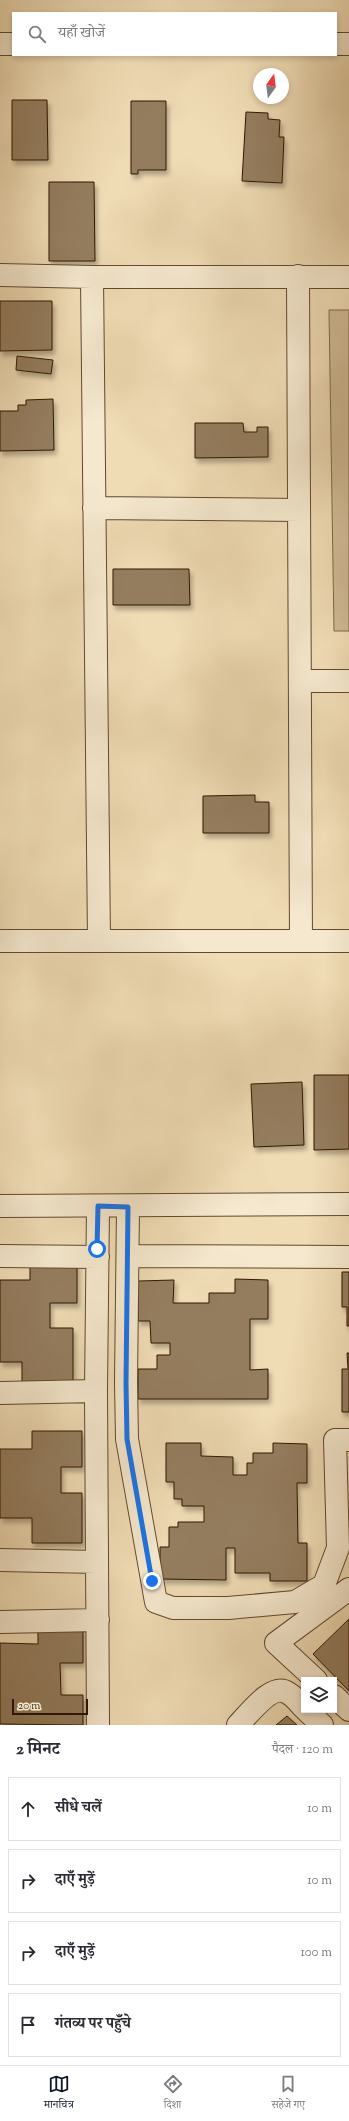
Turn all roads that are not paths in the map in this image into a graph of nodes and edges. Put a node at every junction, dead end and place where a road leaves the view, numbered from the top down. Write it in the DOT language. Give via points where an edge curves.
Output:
graph roads {
  1 [pos="0,44"];
  2 [pos="12,44"];
  3 [pos="337,44"];
  4 [pos="349,44"];
  5 [pos="0,275"];
  6 [pos="298,276"];
  7 [pos="92,277"];
  8 [pos="349,277"];
  9 [pos="94,508"];
  10 [pos="299,510"];
  11 [pos="300,681"];
  12 [pos="349,681"];
  13 [pos="99,941"];
  14 [pos="301,941"];
  15 [pos="349,941"];
  16 [pos="0,942"];
  17 [pos="349,1204"];
  18 [pos="0,1206"];
  19 [pos="98,1206"];
  20 [pos="128,1207"];
  21 [pos="0,1256"];
  22 [pos="128,1256"];
  23 [pos="98,1257"];
  24 [pos="349,1258"];
  25 [pos="96,1391"];
  26 [pos="0,1393"];
  27 [pos="349,1440"];
  28 [pos="0,1560"];
  29 [pos="97,1562"];
  30 [pos="349,1589"];
  31 [pos="98,1620"];
  32 [pos="0,1622"];
  33 [pos="313,1677"];
  34 [pos="337,1699"];
  35 [pos="301,1705"];
  36 [pos="349,1710"];
  37 [pos="309,1713"];
  38 [pos="98,1725"];
  39 [pos="238,1725"];
  40 [pos="322,1725"];
  1 -- 2 [label="street"];
  3 -- 4 [label="street"];
  5 -- 7 [label="street"];
  6 -- 7 [label="street"];
  6 -- 8 [label="street"];
  6 -- 10 [label="street"];
  7 -- 9 [label="street"];
  9 -- 10 [label="street"];
  9 -- 13 [label="street"];
  10 -- 11 [label="street"];
  11 -- 12 [label="street"];
  11 -- 14 [label="street"];
  13 -- 14 [label="street"];
  13 -- 16 [label="street"];
  14 -- 15 [label="street"];
  17 -- 20 [label="street"];
  18 -- 19 [label="street"];
  19 -- 20 [label="street"];
  19 -- 23 [label="street"];
  20 -- 22 [label="street"];
  21 -- 23 [label="street"];
  22 -- 24 [label="street"];
  22 -- 27 [label="street" via="127,1439 156,1602 172,1608 228,1608 296,1602 324,1584 338,1548 334,1440"];
  23 -- 25 [label="street"];
  25 -- 26 [label="street"];
  25 -- 29 [label="street"];
  28 -- 29 [label="street"];
  29 -- 31 [label="street"];
  30 -- 33 [label="street" via="276,1643"];
  31 -- 32 [label="street"];
  31 -- 38 [label="street"];
  34 -- 36 [label="street"];
  35 -- 39 [label="street" via="287,1692 271,1692"];
  37 -- 40 [label="street"];
}
